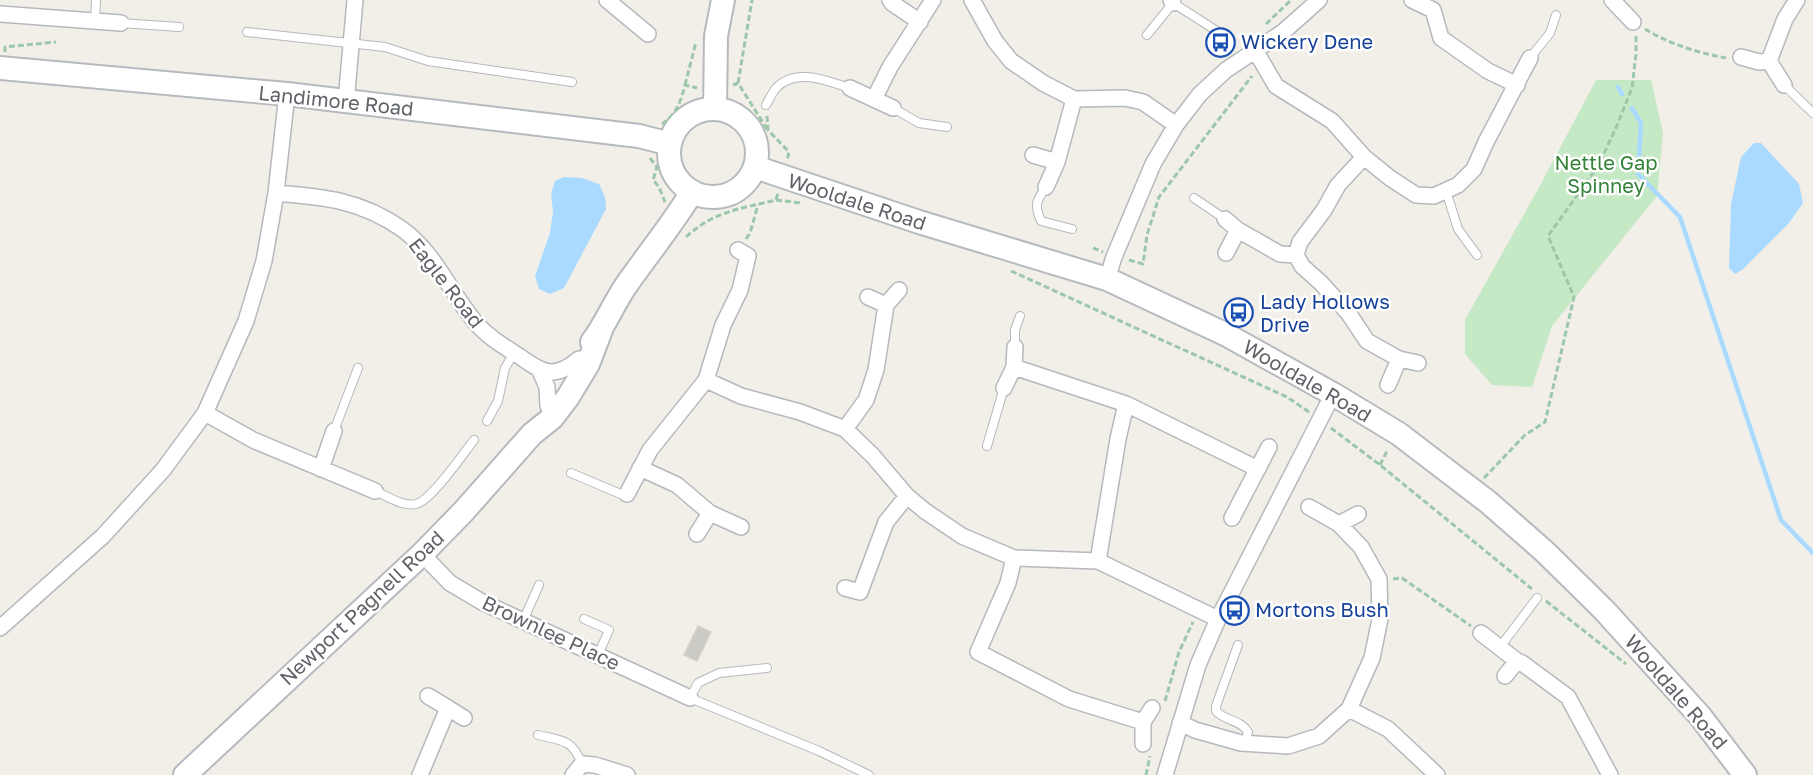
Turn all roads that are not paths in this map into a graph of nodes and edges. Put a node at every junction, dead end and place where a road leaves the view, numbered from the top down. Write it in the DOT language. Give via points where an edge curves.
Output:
graph roads {
  1 [pos="96,0"];
  2 [pos="354,0"];
  3 [pos="607,0"];
  4 [pos="723,0"];
  5 [pos="890,0"];
  6 [pos="933,0"];
  7 [pos="972,0"];
  8 [pos="1319,0"];
  9 [pos="1412,0"];
  10 [pos="1613,0"];
  11 [pos="1797,0"];
  12 [pos="1172,2"];
  13 [pos="0,14"];
  14 [pos="1556,15"];
  15 [pos="94,21"];
  16 [pos="920,22"];
  17 [pos="1633,22"];
  18 [pos="121,23"];
  19 [pos="179,27"];
  20 [pos="247,32"];
  21 [pos="1220,33"];
  22 [pos="648,34"];
  23 [pos="1147,35"];
  24 [pos="351,43"];
  25 [pos="1255,50"];
  26 [pos="1741,57"];
  27 [pos="1530,58"];
  28 [pos="1769,61"];
  29 [pos="0,68"];
  30 [pos="572,82"];
  31 [pos="1516,84"];
  32 [pos="1784,85"];
  33 [pos="850,88"];
  34 [pos="287,94"];
  35 [pos="874,99"];
  36 [pos="1074,99"];
  37 [pos="715,100"];
  38 [pos="346,102"];
  39 [pos="766,105"];
  40 [pos="893,108"];
  41 [pos="1813,113"];
  42 [pos="1176,125"];
  43 [pos="947,127"];
  44 [pos="661,142"];
  45 [pos="1033,155"];
  46 [pos="1364,157"];
  47 [pos="1057,162"];
  48 [pos="755,167"];
  49 [pos="1046,187"];
  50 [pos="1446,191"];
  51 [pos="276,193"];
  52 [pos="1194,198"];
  53 [pos="687,201"];
  54 [pos="1224,219"];
  55 [pos="1072,229"];
  56 [pos="1238,230"];
  57 [pos="738,250"];
  58 [pos="1226,253"];
  59 [pos="1296,255"];
  60 [pos="1477,255"];
  61 [pos="1107,279"];
  62 [pos="899,290"];
  63 [pos="868,297"];
  64 [pos="886,305"];
  65 [pos="1020,316"];
  66 [pos="601,330"];
  67 [pos="1015,347"];
  68 [pos="514,353"];
  69 [pos="579,359"];
  70 [pos="1399,359"];
  71 [pos="1418,363"];
  72 [pos="1014,367"];
  73 [pos="358,368"];
  74 [pos="540,371"];
  75 [pos="706,380"];
  76 [pos="1388,385"];
  77 [pos="1004,388"];
  78 [pos="1333,394"];
  79 [pos="1126,404"];
  80 [pos="548,406"];
  81 [pos="205,413"];
  82 [pos="487,421"];
  83 [pos="844,429"];
  84 [pos="334,431"];
  85 [pos="532,434"];
  86 [pos="474,440"];
  87 [pos="987,447"];
  88 [pos="1269,447"];
  89 [pos="640,468"];
  90 [pos="321,469"];
  91 [pos="1258,469"];
  92 [pos="571,473"];
  93 [pos="375,492"];
  94 [pos="627,494"];
  95 [pos="908,496"];
  96 [pos="1310,507"];
  97 [pos="710,513"];
  98 [pos="1358,514"];
  99 [pos="1232,518"];
  100 [pos="1339,524"];
  101 [pos="741,527"];
  102 [pos="697,534"];
  103 [pos="422,554"];
  104 [pos="1014,558"];
  105 [pos="1098,561"];
  106 [pos="539,585"];
  107 [pos="845,588"];
  108 [pos="1537,598"];
  109 [pos="584,619"];
  110 [pos="1218,619"];
  111 [pos="523,621"];
  112 [pos="0,628"];
  113 [pos="1481,633"];
  114 [pos="1238,645"];
  115 [pos="1500,647"];
  116 [pos="598,656"];
  117 [pos="1517,661"];
  118 [pos="767,668"];
  119 [pos="1505,676"];
  120 [pos="428,696"];
  121 [pos="690,698"];
  122 [pos="1158,707"];
  123 [pos="448,708"];
  124 [pos="1349,709"];
  125 [pos="464,718"];
  126 [pos="1143,722"];
  127 [pos="1180,723"];
  128 [pos="538,735"];
  129 [pos="1245,743"];
  130 [pos="1147,748"];
  131 [pos="578,770"];
  132 [pos="1429,772"];
  133 [pos="185,775"];
  134 [pos="420,775"];
  135 [pos="627,775"];
  136 [pos="869,775"];
  137 [pos="1165,775"];
  138 [pos="1610,775"];
  139 [pos="1746,775"];
  1 -- 15 [label="lane"];
  2 -- 24 [label="street"];
  3 -- 22 [label="street"];
  4 -- 37 [label="street" via="716,36"];
  5 -- 16 [label="street"];
  6 -- 16 [label="street"];
  7 -- 36 [label="street" via="1011,61"];
  8 -- 25 [label="street" via="1283,32"];
  9 -- 31 [label="street" via="1433,10 1442,38 1488,71"];
  10 -- 17 [label="street"];
  11 -- 28 [label="street"];
  12 -- 21 [label="lane"];
  12 -- 23 [label="lane"];
  13 -- 15 [label="street"];
  14 -- 27 [label="lane" via="1550,33"];
  15 -- 18 [label="street"];
  16 -- 35 [label="street"];
  18 -- 19 [label="lane"];
  20 -- 24 [label="lane"];
  24 -- 30 [label="lane" via="385,47 428,61"];
  24 -- 38 [label="street"];
  25 -- 42 [label="street" via="1200,94"];
  25 -- 46 [label="street" via="1276,86 1332,121"];
  26 -- 28 [label="street"];
  27 -- 31 [label="street"];
  28 -- 32 [label="street"];
  29 -- 34 [label="street, Landimore Road"];
  31 -- 50 [label="street" via="1474,169"];
  32 -- 41 [label="lane"];
  33 -- 35 [label="street"];
  33 -- 39 [label="lane" via="811,76 792,78 777,87"];
  34 -- 38 [label="street, Landimore Road"];
  34 -- 51 [label="street"];
  35 -- 40 [label="street"];
  36 -- 42 [label="street" via="1125,98 1143,102"];
  36 -- 47 [label="street"];
  37 -- 44 [label="street" via="686,118"];
  37 -- 48 [label="street" via="749,128 757,151"];
  38 -- 44 [label="street, Landimore Road" via="639,136"];
  40 -- 43 [label="lane" via="919,123"];
  42 -- 61 [label="street" via="1153,164"];
  44 -- 53 [label="street"];
  45 -- 47 [label="street"];
  46 -- 50 [label="street" via="1416,195 1434,196"];
  46 -- 59 [label="street" via="1338,185 1299,242"];
  47 -- 49 [label="street"];
  48 -- 53 [label="street" via="736,191"];
  48 -- 61 [label="street, Wooldale Road"];
  49 -- 55 [label="lane" via="1037,199 1041,221"];
  50 -- 60 [label="lane" via="1458,229"];
  51 -- 68 [label="street, Eagle Road" via="322,196 352,204 377,213 403,230 427,252 475,322"];
  51 -- 81 [label="street" via="264,261 246,321"];
  52 -- 54 [label="lane"];
  53 -- 66 [label="street, Newport Pagnell Road" via="624,289"];
  54 -- 56 [label="street"];
  56 -- 58 [label="street"];
  56 -- 59 [label="street" via="1280,254"];
  57 -- 75 [label="street" via="748,256 740,290 723,325"];
  59 -- 70 [label="street" via="1302,267 1349,314 1367,341"];
  61 -- 78 [label="street, Wooldale Road" via="1225,334"];
  62 -- 64 [label="street"];
  63 -- 64 [label="street"];
  64 -- 83 [label="street" via="876,370 866,400"];
  65 -- 67 [label="lane"];
  66 -- 69 [label="street, Newport Pagnell Road"];
  66 -- 85 [label="street, Newport Pagnell Road" via="588,364 568,397 552,418"];
  67 -- 72 [label="street"];
  68 -- 74 [label="street, Eagle Road"];
  68 -- 82 [label="lane"];
  69 -- 74 [label="street" via="556,372"];
  69 -- 80 [label="street, Newport Pagnell Road"];
  70 -- 71 [label="street"];
  70 -- 76 [label="street"];
  72 -- 77 [label="street"];
  72 -- 79 [label="street"];
  73 -- 84 [label="lane"];
  74 -- 80 [label="street" via="548,387"];
  75 -- 83 [label="street" via="741,396"];
  75 -- 89 [label="street"];
  77 -- 87 [label="lane"];
  78 -- 110 [label="street"];
  78 -- 139 [label="street, Wooldale Road" via="1399,434 1544,551 1604,610 1700,716"];
  79 -- 91 [label="street"];
  79 -- 105 [label="street"];
  80 -- 85 [label="street, Newport Pagnell Road"];
  81 -- 90 [label="street" via="252,440"];
  81 -- 112 [label="street" via="163,470 103,536"];
  83 -- 95 [label="street"];
  84 -- 90 [label="street"];
  85 -- 103 [label="street, Newport Pagnell Road"];
  86 -- 93 [label="lane" via="431,495 417,504 402,503"];
  88 -- 91 [label="street"];
  89 -- 94 [label="street"];
  89 -- 97 [label="street" via="676,485"];
  90 -- 93 [label="street"];
  91 -- 99 [label="street"];
  92 -- 94 [label="lane"];
  95 -- 104 [label="street" via="962,536"];
  95 -- 107 [label="street" via="886,522 860,592"];
  96 -- 100 [label="street"];
  97 -- 101 [label="street"];
  97 -- 102 [label="street"];
  98 -- 100 [label="street"];
  100 -- 124 [label="street" via="1361,547 1379,579 1380,620 1372,658"];
  103 -- 111 [label="street, Brownlee Place" via="450,583"];
  103 -- 133 [label="street, Newport Pagnell Road"];
  104 -- 105 [label="street"];
  104 -- 126 [label="street" via="1008,583 978,652 1069,699"];
  105 -- 110 [label="street"];
  106 -- 111 [label="lane"];
  108 -- 115 [label="lane"];
  109 -- 116 [label="lane" via="609,630"];
  110 -- 127 [label="street"];
  111 -- 116 [label="street, Brownlee Place"];
  113 -- 115 [label="street"];
  114 -- 129 [label="lane" via="1216,711 1244,725 1248,732"];
  115 -- 117 [label="street"];
  116 -- 121 [label="street, Brownlee Place"];
  117 -- 119 [label="street"];
  117 -- 138 [label="street" via="1568,697"];
  118 -- 121 [label="lane" via="719,673 698,683"];
  120 -- 123 [label="street"];
  121 -- 136 [label="lane"];
  122 -- 126 [label="street"];
  123 -- 125 [label="street"];
  123 -- 134 [label="street"];
  124 -- 129 [label="street" via="1319,736 1288,746"];
  124 -- 132 [label="street" via="1388,729"];
  126 -- 130 [label="street"];
  127 -- 129 [label="street"];
  127 -- 137 [label="street"];
  128 -- 131 [label="lane" via="574,747"];
  131 -- 135 [label="street" via="595,765"];
}
